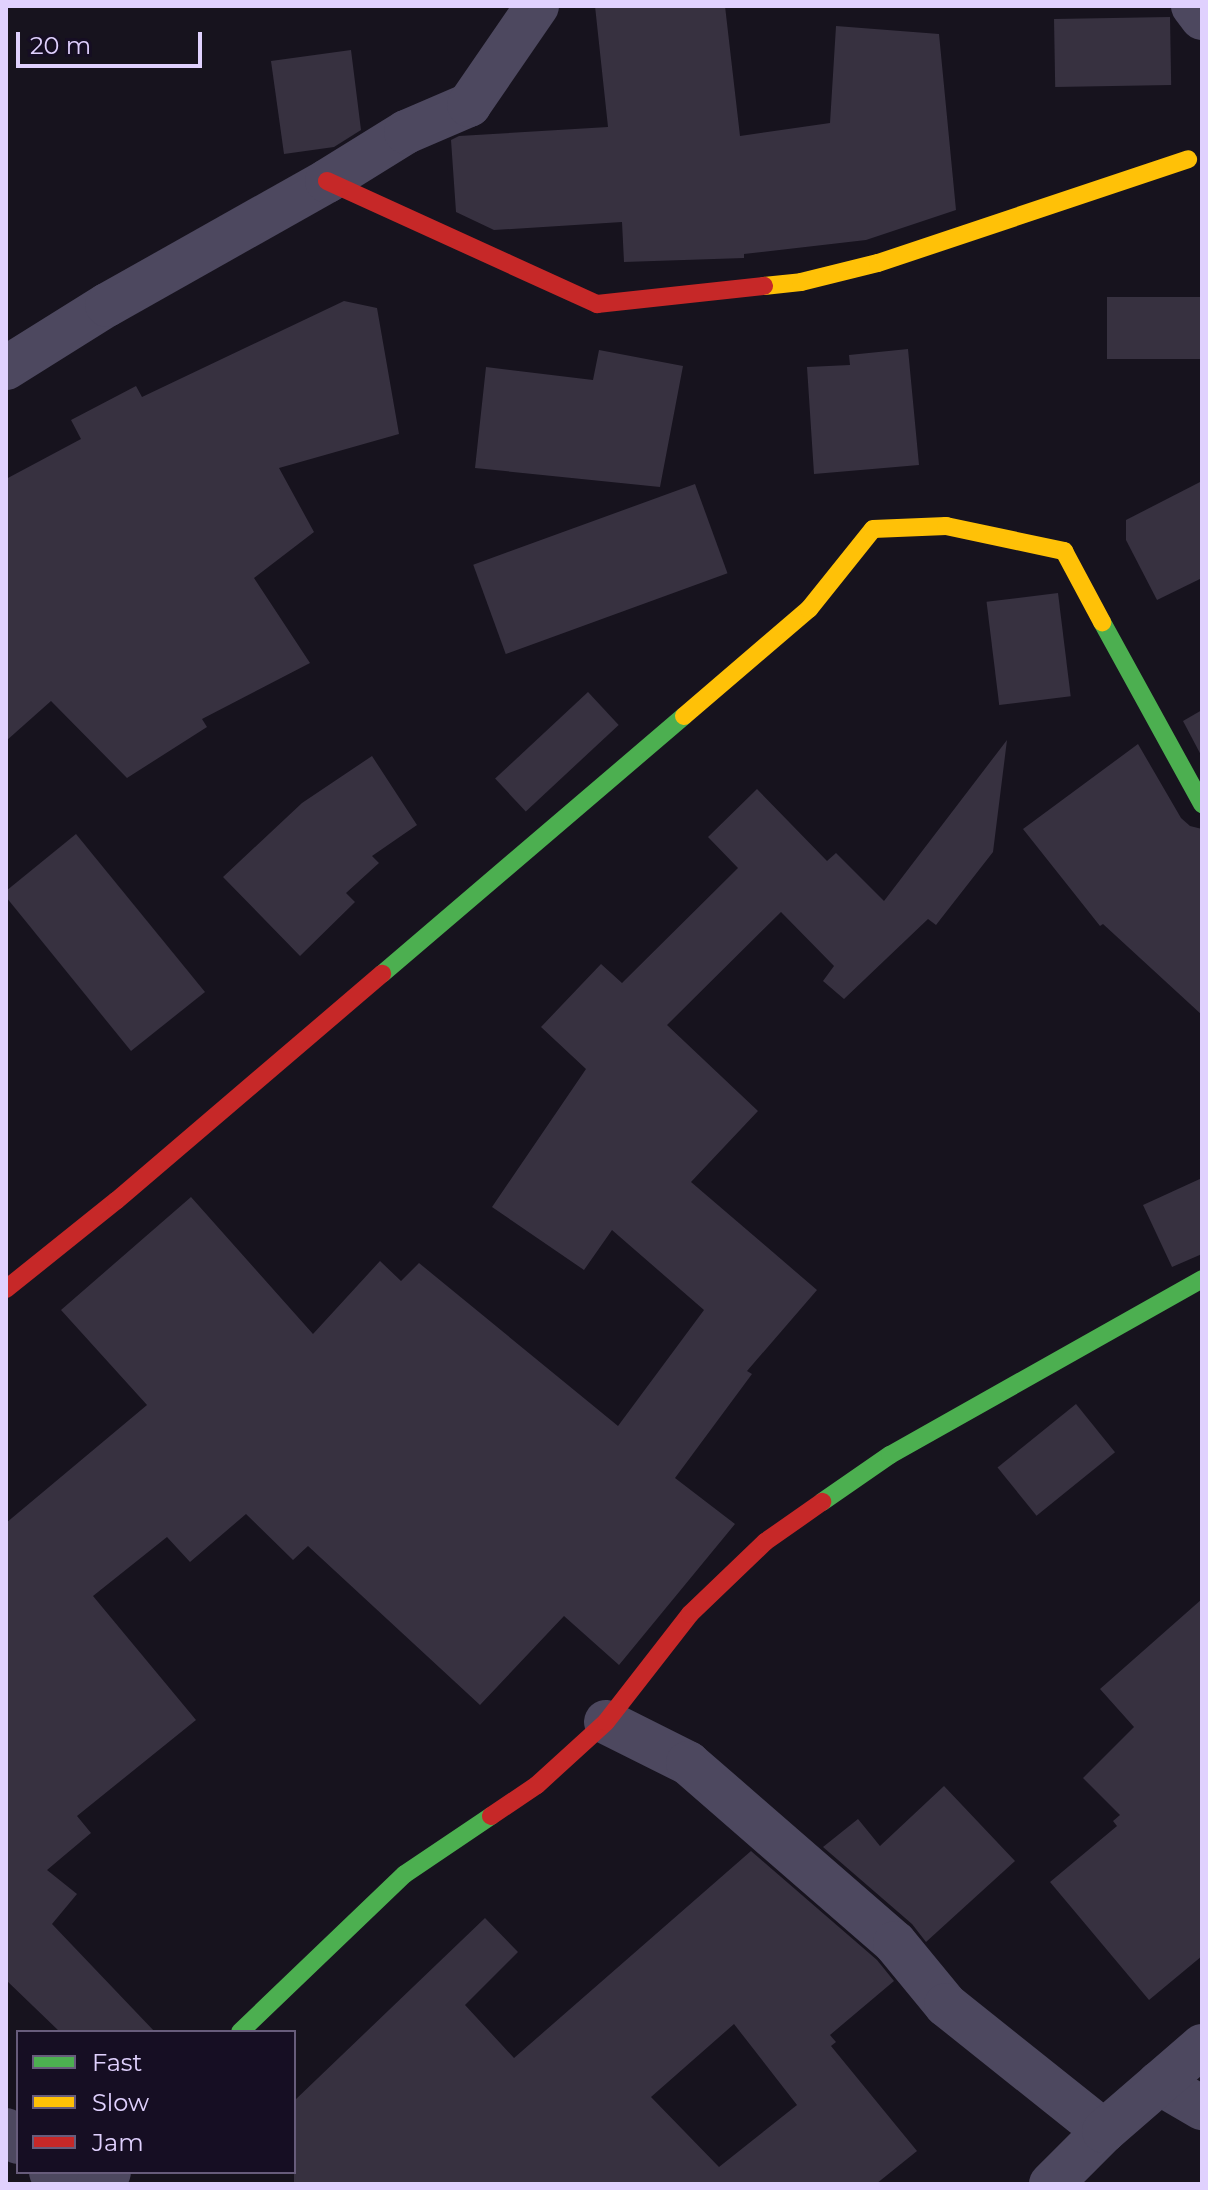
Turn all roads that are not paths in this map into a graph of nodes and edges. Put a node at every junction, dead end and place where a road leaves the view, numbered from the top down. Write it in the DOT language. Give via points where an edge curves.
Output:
graph roads {
  1 [pos="537,6"];
  2 [pos="1193,6"];
  3 [pos="1202,18"];
  4 [pos="1197,156"];
  5 [pos="327,181"];
  6 [pos="6,368"];
  7 [pos="1202,804"];
  8 [pos="1202,1279"];
  9 [pos="6,1289"];
  10 [pos="606,1722"];
  11 [pos="242,2030"];
  12 [pos="1202,2046"];
  13 [pos="1159,2083"];
  14 [pos="1202,2108"];
  15 [pos="1104,2131"];
  16 [pos="1051,2184"];
  1 -- 5 [label="street" via="469,105 406,132"];
  2 -- 3 [label="street"];
  4 -- 5 [label="street" via="878,263 801,282 597,304"];
  5 -- 6 [label="street"];
  7 -- 9 [label="street" via="1064,551 946,526 873,529 809,609"];
  8 -- 10 [label="street" via="890,1455 765,1542 690,1614"];
  10 -- 11 [label="street" via="537,1785 405,1874"];
  10 -- 15 [label="street" via="688,1763 895,1943 946,2005"];
  12 -- 13 [label="street"];
  13 -- 14 [label="street"];
  13 -- 15 [label="street"];
  15 -- 16 [label="street"];
}
